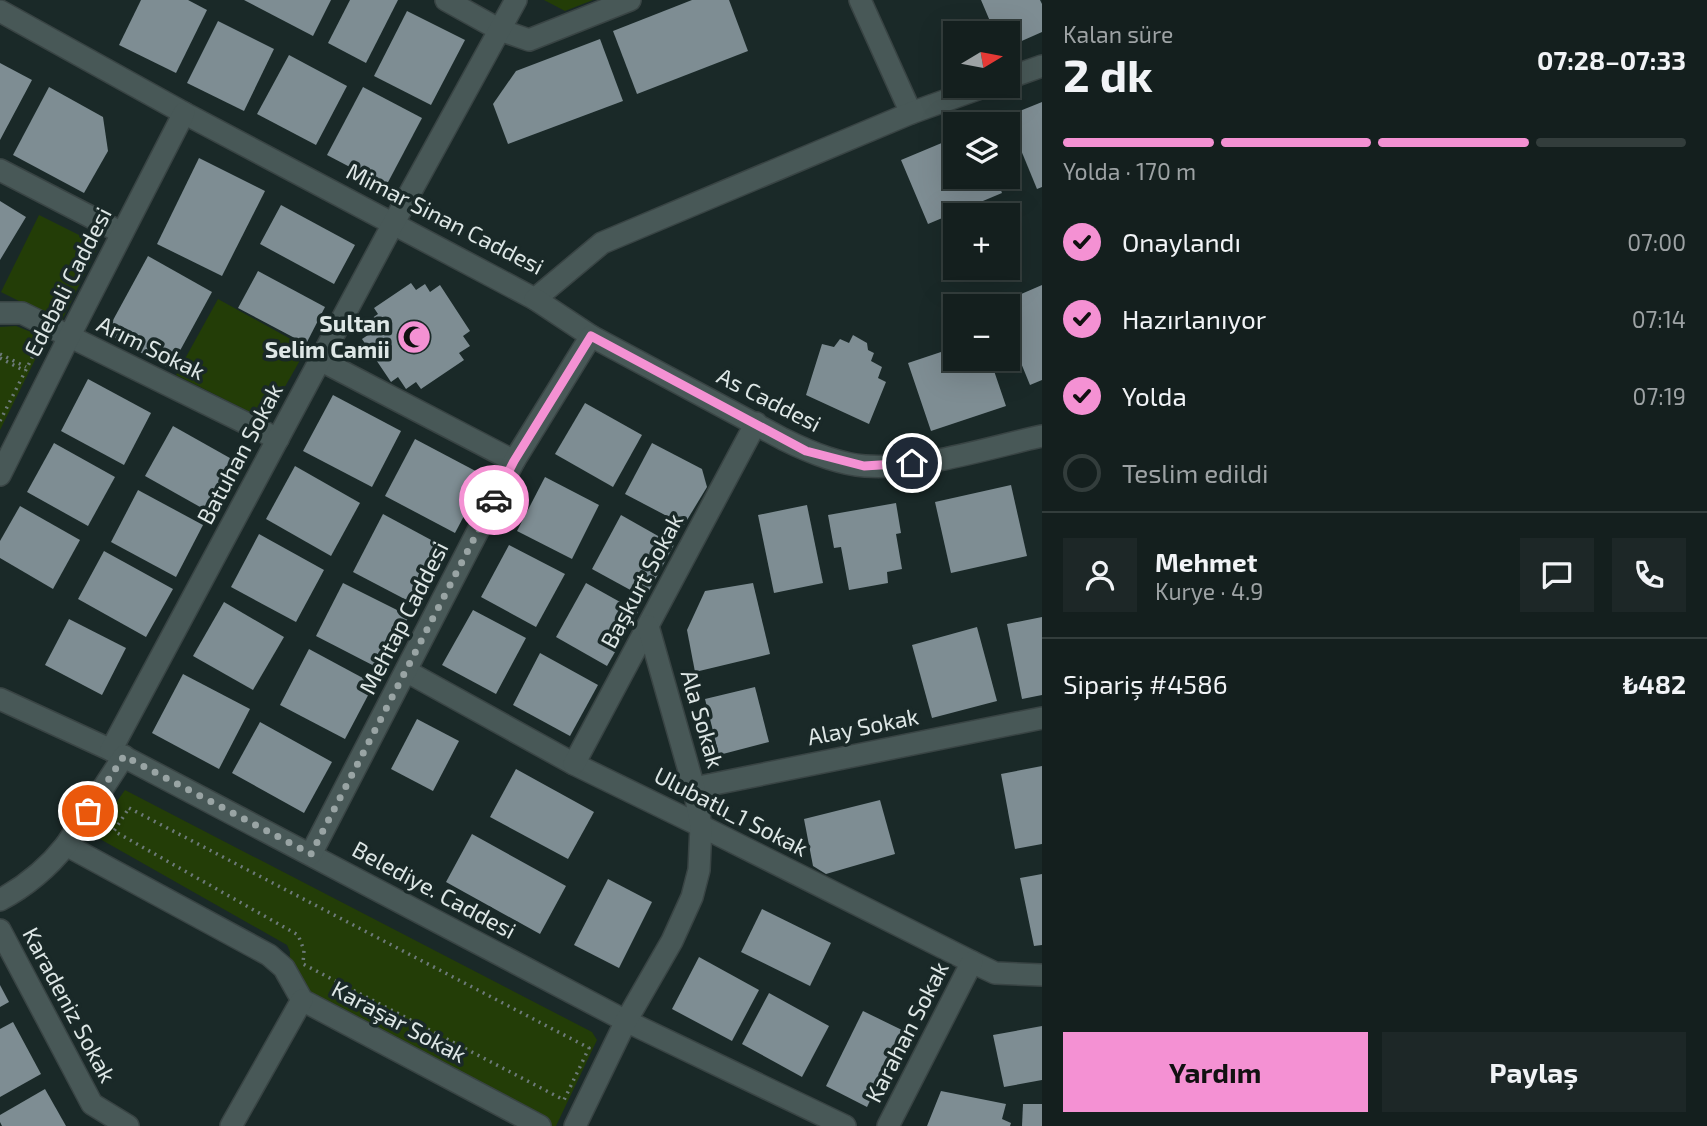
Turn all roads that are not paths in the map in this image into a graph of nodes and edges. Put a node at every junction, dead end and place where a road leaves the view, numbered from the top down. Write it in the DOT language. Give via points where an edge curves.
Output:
graph roads {
  1 [pos="446,0"];
  2 [pos="516,0"];
  3 [pos="630,0"];
  4 [pos="860,0"];
  5 [pos="0,11"];
  6 [pos="500,30"];
  7 [pos="1042,66"];
  8 [pos="1020,74"];
  9 [pos="953,98"];
  10 [pos="184,113"];
  11 [pos="911,113"];
  12 [pos="0,170"];
  13 [pos="393,224"];
  14 [pos="122,233"];
  15 [pos="535,299"];
  16 [pos="0,313"];
  17 [pos="591,336"];
  18 [pos="69,337"];
  19 [pos="320,360"];
  20 [pos="756,423"];
  21 [pos="1042,436"];
  22 [pos="278,439"];
  23 [pos="514,461"];
  24 [pos="0,475"];
  25 [pos="648,626"];
  26 [pos="406,671"];
  27 [pos="0,699"];
  28 [pos="1042,718"];
  29 [pos="118,753"];
  30 [pos="574,764"];
  31 [pos="694,788"];
  32 [pos="701,825"];
  33 [pos="66,845"];
  34 [pos="311,854"];
  35 [pos="0,900"];
  36 [pos="0,930"];
  37 [pos="972,962"];
  38 [pos="1042,975"];
  39 [pos="302,1000"];
  40 [pos="626,1021"];
  41 [pos="128,1126"];
  42 [pos="231,1126"];
  43 [pos="540,1126"];
  44 [pos="575,1126"];
  45 [pos="845,1126"];
  46 [pos="888,1126"];
  1 -- 6 [label="street"];
  2 -- 6 [label="street, Batuhan Sokak"];
  3 -- 6 [label="street" via="528,40"];
  4 -- 11 [label="street"];
  5 -- 10 [label="street, Mimar Sinan Caddesi"];
  6 -- 13 [label="street, Batuhan Sokak"];
  7 -- 8 [label="street"];
  9 -- 11 [label="street, Mimar Sinan Caddesi"];
  10 -- 13 [label="street, Mimar Sinan Caddesi"];
  10 -- 14 [label="street, Edebali Caddesi"];
  11 -- 15 [label="street, Mimar Sinan Caddesi" via="602,243"];
  12 -- 14 [label="street"];
  13 -- 15 [label="street, Mimar Sinan Caddesi"];
  13 -- 19 [label="street, Batuhan Sokak"];
  14 -- 18 [label="street, Edebali Caddesi"];
  15 -- 17 [label="street, As Caddesi"];
  16 -- 18 [label="street, Arım Sokak" via="22,313"];
  17 -- 20 [label="street, As Caddesi"];
  17 -- 23 [label="street, Mehtap Caddesi"];
  18 -- 22 [label="street, Arım Sokak"];
  18 -- 24 [label="street, Edebali Caddesi"];
  19 -- 22 [label="street, Batuhan Sokak"];
  19 -- 23 [label="street"];
  20 -- 21 [label="street, As Caddesi" via="806,451 864,466 929,462"];
  20 -- 25 [label="street, Başkurt Sokak"];
  22 -- 29 [label="street, Batuhan Sokak"];
  23 -- 26 [label="street, Mehtap Caddesi"];
  25 -- 30 [label="street, Başkurt Sokak"];
  25 -- 31 [label="street, Ala Sokak"];
  26 -- 30 [label="street, Ulubatlı_1 Sokak"];
  26 -- 34 [label="street, Mehtap Caddesi"];
  27 -- 29 [label="street, Belediye. Caddesi"];
  28 -- 31 [label="street, Alay Sokak"];
  29 -- 33 [label="street, Batuhan Sokak"];
  29 -- 34 [label="street, Belediye. Caddesi"];
  30 -- 32 [label="street, Ulubatlı_1 Sokak"];
  31 -- 32 [label="street, Ala Sokak"];
  32 -- 37 [label="street, Ulubatlı_1 Sokak"];
  32 -- 40 [label="street, Ala Sokak" via="699,870 692,897"];
  33 -- 35 [label="street, Batuhan Sokak" via="22,889"];
  33 -- 39 [label="street, Karaşar Sokak" via="269,955 284,968"];
  34 -- 40 [label="street, Belediye. Caddesi"];
  36 -- 41 [label="street, Karadeniz Sokak" via="92,1104"];
  37 -- 38 [label="street, Ulubatlı_1 Sokak" via="995,973"];
  37 -- 46 [label="street, Karahan Sokak"];
  39 -- 42 [label="street"];
  39 -- 43 [label="street, Karaşar Sokak"];
  40 -- 44 [label="street, Ala Sokak"];
  40 -- 45 [label="street, Belediye. Caddesi"];
}
